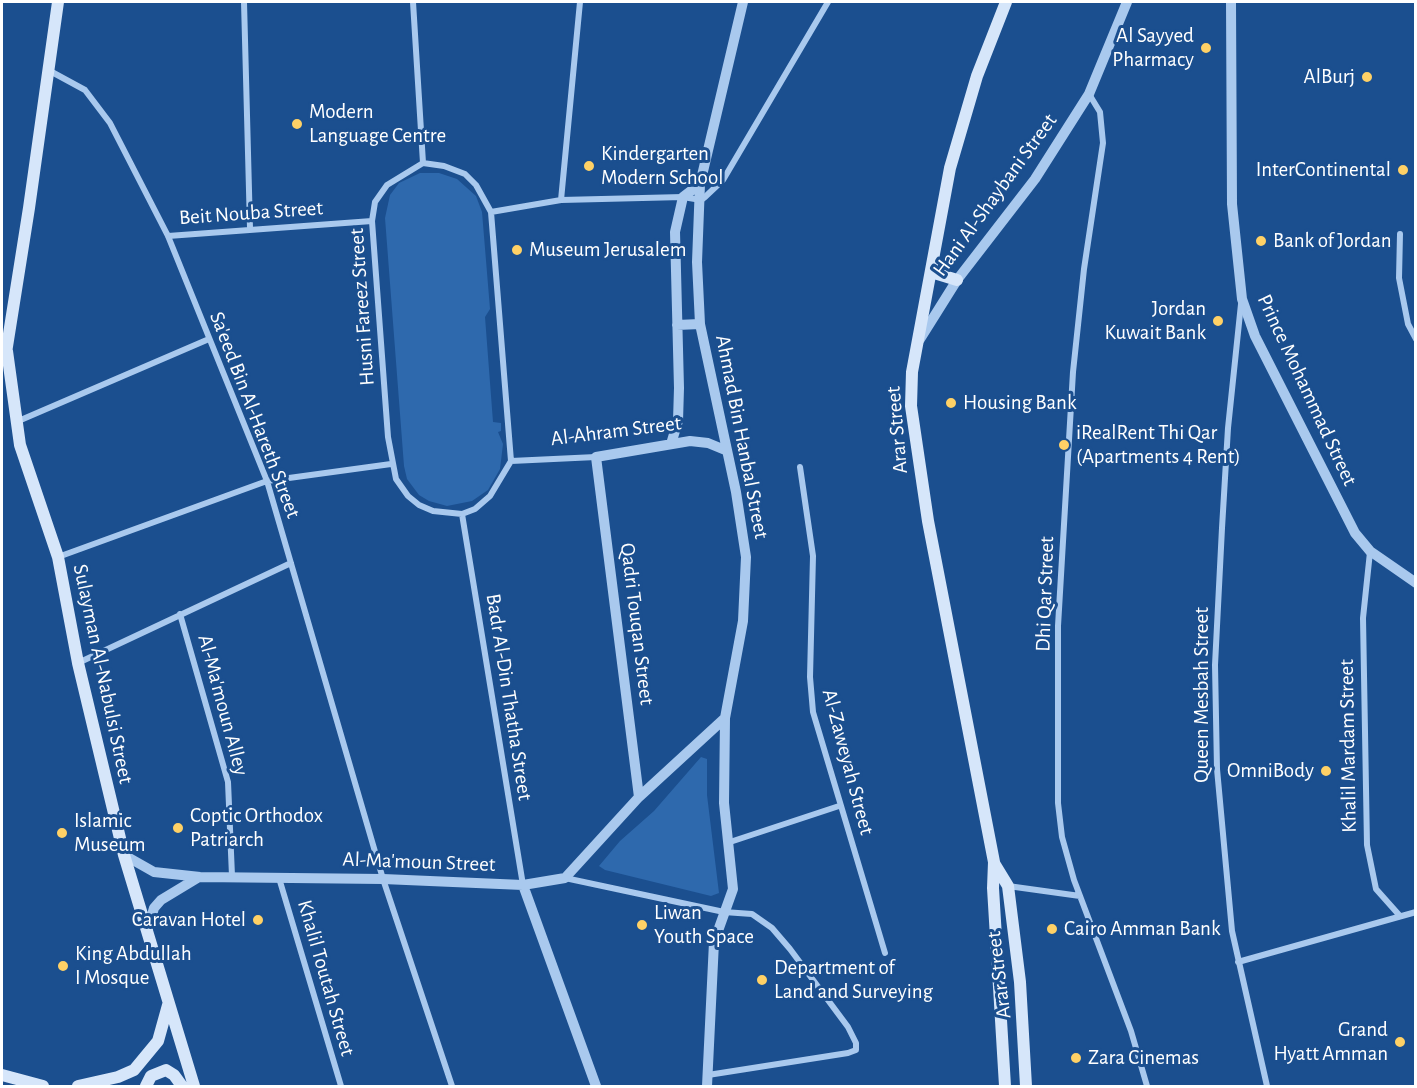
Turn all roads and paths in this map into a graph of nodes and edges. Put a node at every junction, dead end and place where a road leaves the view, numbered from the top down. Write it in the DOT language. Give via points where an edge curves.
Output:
graph roads {
  1 [pos="58,2"];
  2 [pos="244,2"];
  3 [pos="413,2"];
  4 [pos="580,2"];
  5 [pos="743,2"];
  6 [pos="828,2"];
  7 [pos="1006,2"];
  8 [pos="1127,2"];
  9 [pos="1231,2"];
  10 [pos="50,70"];
  11 [pos="1089,94"];
  12 [pos="423,163"];
  13 [pos="700,184"];
  14 [pos="683,197"];
  15 [pos="561,200"];
  16 [pos="700,200"];
  17 [pos="492,212"];
  18 [pos="372,221"];
  19 [pos="250,228"];
  20 [pos="1400,234"];
  21 [pos="168,236"];
  22 [pos="931,272"];
  23 [pos="957,279"];
  24 [pos="1242,299"];
  25 [pos="700,324"];
  26 [pos="677,325"];
  27 [pos="209,339"];
  28 [pos="1416,339"];
  29 [pos="918,342"];
  30 [pos="7,351"];
  31 [pos="2,372"];
  32 [pos="16,422"];
  33 [pos="671,444"];
  34 [pos="725,450"];
  35 [pos="596,457"];
  36 [pos="511,461"];
  37 [pos="391,464"];
  38 [pos="800,467"];
  39 [pos="267,481"];
  40 [pos="462,514"];
  41 [pos="1370,551"];
  42 [pos="58,557"];
  43 [pos="291,563"];
  44 [pos="1416,583"];
  45 [pos="180,614"];
  46 [pos="78,663"];
  47 [pos="725,718"];
  48 [pos="639,797"];
  49 [pos="839,806"];
  50 [pos="730,842"];
  51 [pos="124,855"];
  52 [pos="994,862"];
  53 [pos="232,876"];
  54 [pos="200,877"];
  55 [pos="279,878"];
  56 [pos="565,878"];
  57 [pos="383,879"];
  58 [pos="523,885"];
  59 [pos="1008,886"];
  60 [pos="993,888"];
  61 [pos="1080,896"];
  62 [pos="724,912"];
  63 [pos="1416,912"];
  64 [pos="1400,916"];
  65 [pos="147,932"];
  66 [pos="885,953"];
  67 [pos="1238,962"];
  68 [pos="168,1004"];
  69 [pos="2,1076"];
  70 [pos="707,1081"];
  71 [pos="43,1086"];
  72 [pos="78,1086"];
  73 [pos="146,1086"];
  74 [pos="182,1086"];
  75 [pos="194,1086"];
  76 [pos="341,1086"];
  77 [pos="452,1086"];
  78 [pos="596,1086"];
  79 [pos="1005,1086"];
  80 [pos="1026,1086"];
  81 [pos="1147,1086"];
  82 [pos="1268,1086"];
  1 -- 10 [label="main road"];
  2 -- 19 [label="street"];
  3 -- 12 [label="street"];
  4 -- 15 [label="street"];
  5 -- 13 [label="street, Ahmad Bin Hanbal Street"];
  6 -- 16 [label="street" via="723,180"];
  7 -- 22 [label="main road, Arar Street" via="960,126"];
  8 -- 11 [label="street, Hani Al-Shaybani Street"];
  9 -- 24 [label="street, Prince Mohammad Street" via="1232,204"];
  10 -- 21 [label="street, Sa'eed Bin Al-Hareth Street" via="85,90 99,106"];
  10 -- 30 [label="main road"];
  11 -- 23 [label="street, Hani Al-Shaybani Street" via="1035,179"];
  11 -- 61 [label="street, Dhi Qar Street" via="1100,112 1102,143 1073,372 1058,626 1059,803 1068,860"];
  12 -- 17 [label="street" via="465,174"];
  12 -- 18 [label="street, Husni Fareez Street" via="387,185 375,202"];
  13 -- 14 [label="street"];
  13 -- 16 [label="street, Ahmad Bin Hanbal Street"];
  14 -- 15 [label="street"];
  14 -- 16 [label="street"];
  14 -- 26 [label="street" via="675,232"];
  15 -- 17 [label="street"];
  16 -- 25 [label="street, Ahmad Bin Hanbal Street"];
  17 -- 36 [label="street"];
  18 -- 19 [label="street, Beit Nouba Street"];
  18 -- 37 [label="street, Husni Fareez Street"];
  19 -- 21 [label="street, Beit Nouba Street"];
  20 -- 28 [label="street" via="1399,278 1408,324"];
  21 -- 27 [label="street, Sa'eed Bin Al-Hareth Street"];
  22 -- 23 [label="main road"];
  22 -- 29 [label="main road, Arar Street"];
  23 -- 29 [label="street, Hani Al-Shaybani Street"];
  24 -- 41 [label="street, Prince Mohammad Street" via="1255,336 1344,514"];
  24 -- 67 [label="street, Queen Mesbah Street" via="1228,428 1215,665 1217,769"];
  25 -- 26 [label="street"];
  25 -- 34 [label="street, Ahmad Bin Hanbal Street"];
  26 -- 33 [label="street" via="678,421"];
  27 -- 32 [label="street"];
  27 -- 39 [label="street, Sa'eed Bin Al-Hareth Street"];
  29 -- 52 [label="main road, Arar Street" via="911,406 916,449"];
  30 -- 31 [label="main road"];
  30 -- 32 [label="main road, Sulayman Al-Nabulsi Street"];
  32 -- 42 [label="main road, Sulayman Al-Nabulsi Street" via="20,445"];
  33 -- 34 [label="street, Al-Ahram Street" via="708,443"];
  33 -- 35 [label="street, Al-Ahram Street"];
  34 -- 47 [label="street, Ahmad Bin Hanbal Street" via="746,557 743,621"];
  35 -- 36 [label="street, Al-Ahram Street"];
  35 -- 48 [label="street, Qadri Touqan Street"];
  36 -- 40 [label="street" via="490,496"];
  37 -- 39 [label="street"];
  37 -- 40 [label="street, Husni Fareez Street" via="402,488 419,506"];
  38 -- 49 [label="street, Al-Zaweyah Street" via="813,556 811,695"];
  39 -- 42 [label="street"];
  39 -- 43 [label="street, Sa'eed Bin Al-Hareth Street"];
  40 -- 58 [label="street, Badr Al-Din Thatha Street"];
  41 -- 44 [label="street, Prince Mohammad Street"];
  41 -- 64 [label="street, Khalil Mardam Street" via="1363,618 1366,845 1377,889"];
  42 -- 46 [label="main road, Sulayman Al-Nabulsi Street"];
  43 -- 45 [label="street"];
  43 -- 57 [label="street, Sa'eed Bin Al-Hareth Street"];
  45 -- 46 [label="street"];
  45 -- 53 [label="street, Al-Ma'moun Alley" via="228,782"];
  46 -- 51 [label="main road, Sulayman Al-Nabulsi Street"];
  47 -- 48 [label="street"];
  47 -- 50 [label="street, Ahmad Bin Hanbal Street" via="724,803"];
  48 -- 56 [label="street"];
  49 -- 50 [label="street"];
  49 -- 66 [label="street, Al-Zaweyah Street"];
  50 -- 62 [label="street, Ahmad Bin Hanbal Street" via="733,889"];
  51 -- 54 [label="street, Al-Ma'moun Street" via="154,872"];
  51 -- 65 [label="main road, Sulayman Al-Nabulsi Street"];
  52 -- 59 [label="main road, Arar Street"];
  52 -- 60 [label="main road, Arar Street"];
  53 -- 54 [label="street, Al-Ma'moun Street"];
  53 -- 55 [label="street, Al-Ma'moun Street"];
  54 -- 65 [label="street" via="161,900 154,908"];
  55 -- 57 [label="street, Al-Ma'moun Street"];
  55 -- 76 [label="street, Khalil Toutah Street"];
  56 -- 58 [label="street, Al-Ma'moun Street"];
  56 -- 62 [label="street"];
  57 -- 58 [label="street, Al-Ma'moun Street"];
  57 -- 77 [label="street, Sa'eed Bin Al-Hareth Street"];
  58 -- 78 [label="street"];
  59 -- 60 [label="street"];
  59 -- 61 [label="street"];
  59 -- 80 [label="main road, Arar Street" via="1020,982"];
  60 -- 79 [label="main road, Arar Street"];
  61 -- 81 [label="street, Dhi Qar Street" via="1131,1031"];
  62 -- 70 [label="street, Ahmad Bin Hanbal Street" via="714,942"];
  62 -- 70 [label="street" via="752,914 772,928 848,1027 856,1050"];
  63 -- 64 [label="street"];
  64 -- 67 [label="street"];
  65 -- 68 [label="main road, Sulayman Al-Nabulsi Street"];
  67 -- 82 [label="street, Queen Mesbah Street"];
  68 -- 72 [label="main road" via="158,1041 134,1070"];
  68 -- 75 [label="main road, Sulayman Al-Nabulsi Street"];
  69 -- 71 [label="main road"];
  73 -- 74 [label="main road" via="151,1076 166,1070"];
}
